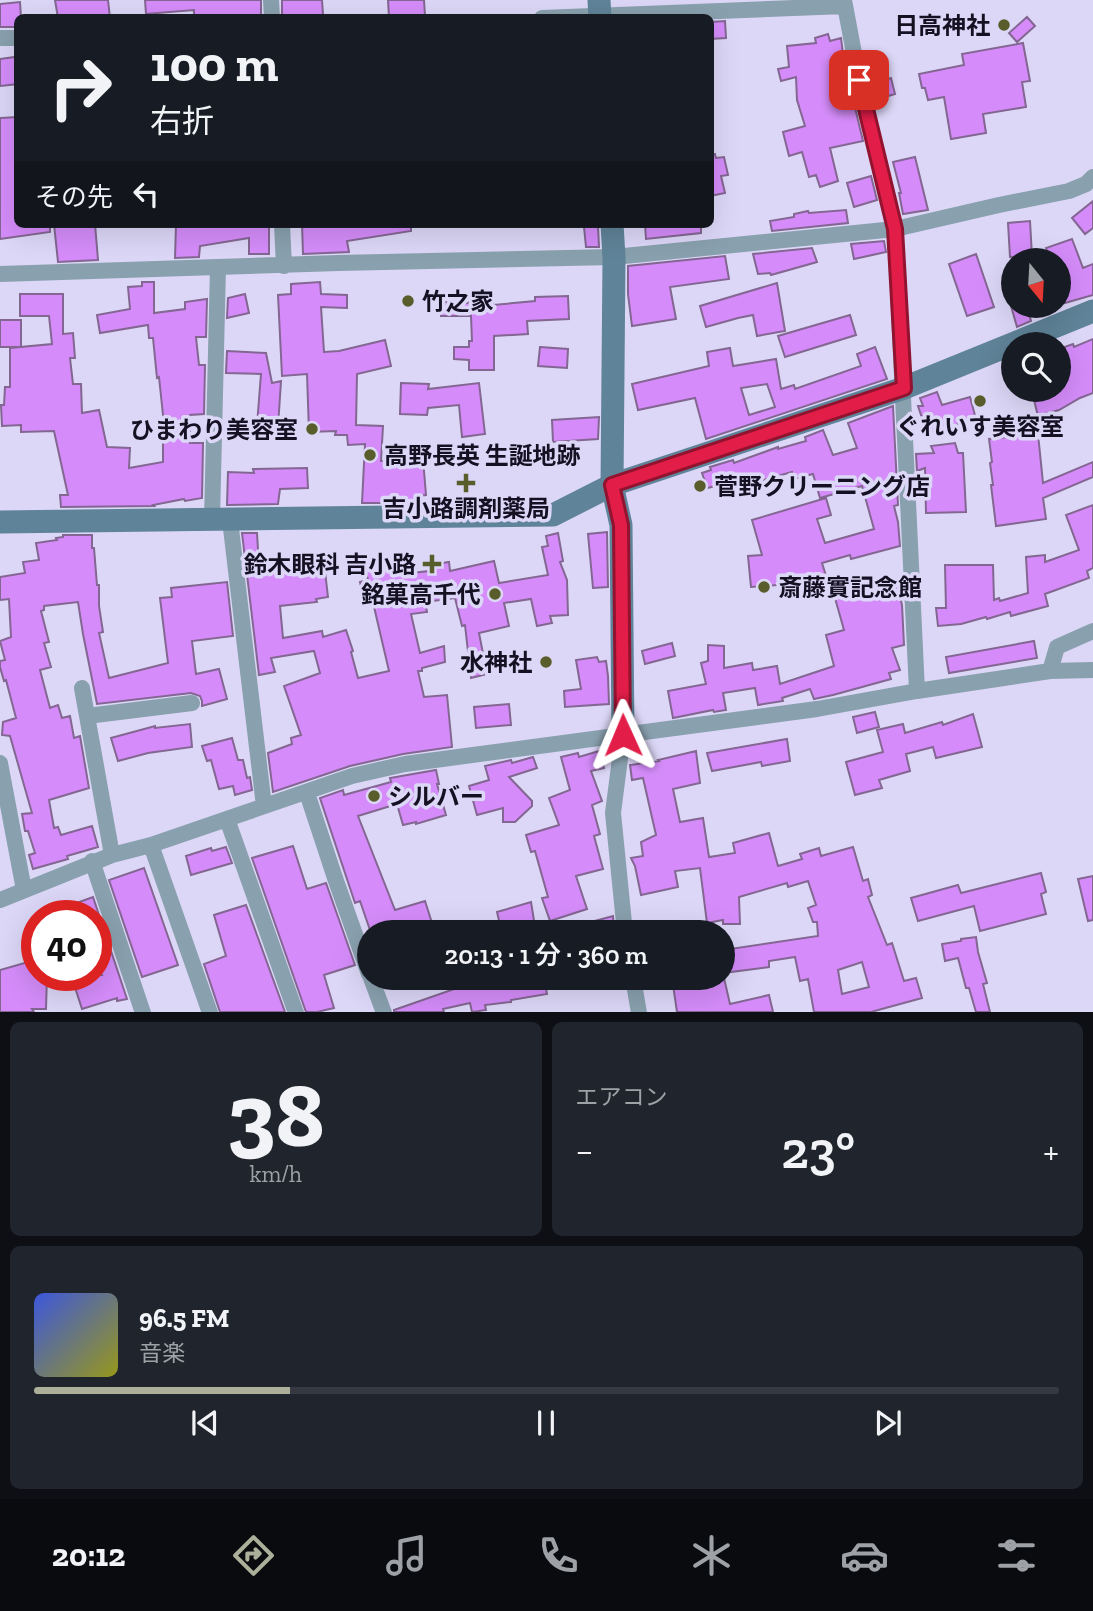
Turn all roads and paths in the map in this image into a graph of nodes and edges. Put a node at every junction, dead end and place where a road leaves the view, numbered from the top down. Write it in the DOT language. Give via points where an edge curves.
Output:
graph roads {
  1 [pos="845,3"];
  2 [pos="599,11"];
  3 [pos="575,14"];
  4 [pos="1093,177"];
  5 [pos="282,228"];
  6 [pos="612,228"];
  7 [pos="895,229"];
  8 [pos="614,257"];
  9 [pos="284,265"];
  10 [pos="218,268"];
  11 [pos="0,274"];
  12 [pos="1093,311"];
  13 [pos="904,388"];
  14 [pos="612,485"];
  15 [pos="221,520"];
  16 [pos="0,523"];
  17 [pos="1093,631"];
  18 [pos="1093,670"];
  19 [pos="1050,671"];
  20 [pos="82,688"];
  21 [pos="917,691"];
  22 [pos="192,704"];
  23 [pos="87,716"];
  24 [pos="623,735"];
  25 [pos="0,763"];
  26 [pos="307,793"];
  27 [pos="264,806"];
  28 [pos="228,819"];
  29 [pos="151,845"];
  30 [pos="112,855"];
  31 [pos="92,862"];
  32 [pos="24,890"];
  33 [pos="0,900"];
  34 [pos="624,920"];
  35 [pos="357,938"];
  36 [pos="375,990"];
  37 [pos="635,990"];
  38 [pos="143,1012"];
  39 [pos="209,1012"];
  40 [pos="296,1012"];
  41 [pos="384,1012"];
  42 [pos="639,1012"];
  1 -- 2 [label="street"];
  1 -- 7 [label="street"];
  2 -- 3 [label="street"];
  4 -- 7 [label="street" via="1069,191"];
  5 -- 9 [label="street"];
  6 -- 8 [label="street"];
  7 -- 8 [label="street"];
  7 -- 13 [label="street"];
  8 -- 9 [label="street"];
  8 -- 14 [label="street"];
  9 -- 10 [label="street"];
  10 -- 11 [label="street"];
  10 -- 15 [label="street"];
  12 -- 13 [label="street"];
  13 -- 14 [label="street"];
  13 -- 21 [label="street"];
  14 -- 15 [label="street" via="553,515"];
  14 -- 24 [label="street" via="621,525"];
  15 -- 16 [label="street"];
  15 -- 27 [label="street"];
  17 -- 19 [label="street" via="1057,647"];
  18 -- 19 [label="street"];
  19 -- 21 [label="street"];
  20 -- 23 [label="street"];
  21 -- 24 [label="street"];
  22 -- 23 [label="street"];
  23 -- 30 [label="street"];
  24 -- 26 [label="street" via="405,764 352,776"];
  24 -- 34 [label="street" via="612,813"];
  25 -- 32 [label="street"];
  26 -- 27 [label="street"];
  26 -- 35 [label="street"];
  27 -- 28 [label="street"];
  28 -- 29 [label="street"];
  28 -- 40 [label="street"];
  29 -- 30 [label="street"];
  29 -- 39 [label="street"];
  30 -- 31 [label="street"];
  31 -- 32 [label="street"];
  31 -- 38 [label="street"];
  32 -- 33 [label="street"];
  36 -- 41 [label="street"];
  37 -- 42 [label="street"];
}
